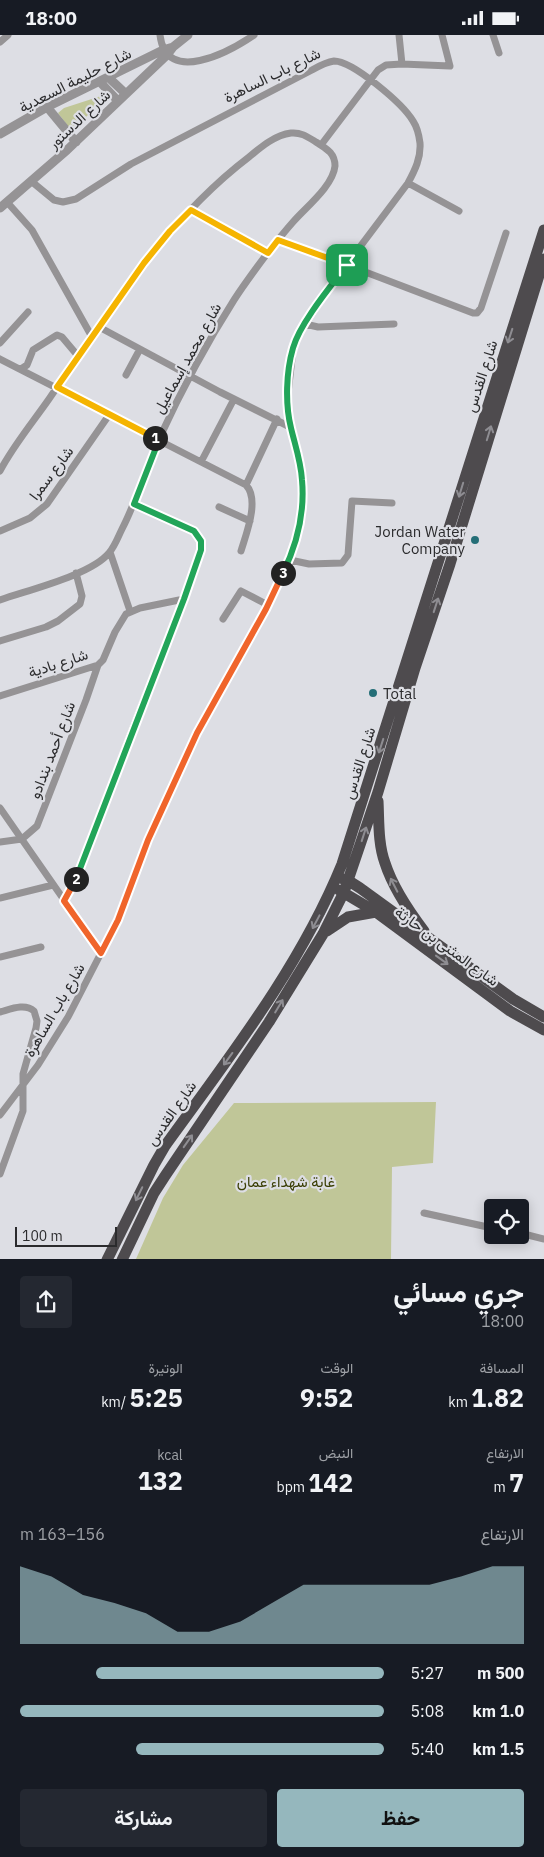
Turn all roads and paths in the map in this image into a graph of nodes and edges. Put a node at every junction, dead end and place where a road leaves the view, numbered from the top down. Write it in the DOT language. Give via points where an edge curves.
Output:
graph roads {
  1 [pos="8,35"];
  2 [pos="160,35"];
  3 [pos="188,35"];
  4 [pos="254,35"];
  5 [pos="399,35"];
  6 [pos="442,35"];
  7 [pos="494,35"];
  8 [pos="0,42"];
  9 [pos="165,52"];
  10 [pos="499,53"];
  11 [pos="402,64"];
  12 [pos="109,78"];
  13 [pos="370,80"];
  14 [pos="100,82"];
  15 [pos="126,95"];
  16 [pos="118,101"];
  17 [pos="47,107"];
  18 [pos="0,134"];
  19 [pos="76,142"];
  20 [pos="321,145"];
  21 [pos="31,181"];
  22 [pos="408,183"];
  23 [pos="3,205"];
  24 [pos="191,210"];
  25 [pos="459,211"];
  26 [pos="544,231"];
  27 [pos="506,233"];
  28 [pos="278,240"];
  29 [pos="268,253"];
  30 [pos="544,259"];
  31 [pos="347,265"];
  32 [pos="28,312"];
  33 [pos="305,324"];
  34 [pos="394,324"];
  35 [pos="99,327"];
  36 [pos="92,337"];
  37 [pos="0,343"];
  38 [pos="140,349"];
  39 [pos="78,356"];
  40 [pos="0,359"];
  41 [pos="21,369"];
  42 [pos="126,375"];
  43 [pos="190,377"];
  44 [pos="57,387"];
  45 [pos="234,399"];
  46 [pos="109,415"];
  47 [pos="277,419"];
  48 [pos="290,427"];
  49 [pos="159,440"];
  50 [pos="201,462"];
  51 [pos="1,467"];
  52 [pos="246,485"];
  53 [pos="392,503"];
  54 [pos="134,504"];
  55 [pos="219,507"];
  56 [pos="250,521"];
  57 [pos="0,531"];
  58 [pos="241,551"];
  59 [pos="110,552"];
  60 [pos="290,560"];
  61 [pos="76,573"];
  62 [pos="184,599"];
  63 [pos="0,600"];
  64 [pos="268,605"];
  65 [pos="130,611"];
  66 [pos="223,619"];
  67 [pos="0,641"];
  68 [pos="98,665"];
  69 [pos="0,696"];
  70 [pos="378,792"];
  71 [pos="0,807"];
  72 [pos="22,839"];
  73 [pos="0,842"];
  74 [pos="349,881"];
  75 [pos="335,882"];
  76 [pos="53,885"];
  77 [pos="344,892"];
  78 [pos="0,898"];
  79 [pos="64,901"];
  80 [pos="376,912"];
  81 [pos="323,934"];
  82 [pos="430,940"];
  83 [pos="41,947"];
  84 [pos="101,953"];
  85 [pos="0,957"];
  86 [pos="0,1011"];
  87 [pos="544,1017"];
  88 [pos="544,1030"];
  89 [pos="23,1086"];
  90 [pos="0,1115"];
  91 [pos="0,1174"];
  92 [pos="424,1213"];
  93 [pos="484,1226"];
  94 [pos="529,1235"];
  95 [pos="544,1239"];
  96 [pos="107,1259"];
  97 [pos="122,1259"];
  1 -- 8 [label="street"];
  2 -- 9 [label="street"];
  3 -- 9 [label="street, شارع الدستور"];
  4 -- 9 [label="street" via="204,60 183,62 172,59"];
  5 -- 11 [label="street"];
  6 -- 11 [label="street" via="450,66"];
  7 -- 10 [label="street"];
  9 -- 12 [label="street, شارع حليمة السعدية"];
  9 -- 15 [label="street, شارع الدستور"];
  11 -- 13 [label="street" via="384,66"];
  12 -- 14 [label="street, شارع حليمة السعدية"];
  12 -- 15 [label="street"];
  13 -- 20 [label="street"];
  13 -- 21 [label="street, شارع باب الساهرة" via="339,62 326,63 143,157 70,201 54,200"];
  13 -- 22 [label="street, شارع باب الساهرة" via="400,104 417,130 420,153"];
  14 -- 16 [label="street"];
  14 -- 17 [label="street, شارع حليمة السعدية"];
  15 -- 16 [label="street, شارع الدستور"];
  16 -- 19 [label="street, شارع الدستور"];
  17 -- 18 [label="street, شارع حليمة السعدية"];
  17 -- 19 [label="street"];
  19 -- 21 [label="street, شارع الدستور"];
  20 -- 24 [label="street" via="299,133 275,138 222,177"];
  20 -- 28 [label="street, شارع محمد إسماعيل" via="334,157 332,175"];
  21 -- 23 [label="street, شارع الدستور"];
  22 -- 25 [label="street"];
  22 -- 31 [label="street, شارع باب الساهرة"];
  23 -- 36 [label="street" via="32,230"];
  24 -- 29 [label="street"];
  24 -- 35 [label="street" via="170,231"];
  26 -- 75 [label="highway, شارع القدس, one-way"];
  27 -- 31 [label="street" via="477,313"];
  28 -- 29 [label="street, شارع محمد إسماعيل"];
  28 -- 31 [label="street"];
  29 -- 43 [label="street, شارع محمد إسماعيل" via="234,300"];
  70 -- 30 [label="highway, شارع القدس, one-way"];
  31 -- 33 [label="street, شارع باب الساهرة"];
  32 -- 37 [label="street"];
  33 -- 34 [label="street" via="318,327"];
  33 -- 48 [label="street, شارع باب الساهرة" via="293,350 288,393"];
  35 -- 36 [label="street"];
  35 -- 38 [label="street"];
  36 -- 39 [label="street"];
  38 -- 42 [label="street"];
  38 -- 43 [label="street"];
  39 -- 41 [label="street" via="62,337 56,335 33,350 27,365"];
  39 -- 44 [label="street"];
  40 -- 41 [label="street"];
  41 -- 44 [label="street"];
  43 -- 45 [label="street"];
  43 -- 49 [label="street, شارع محمد إسماعيل"];
  44 -- 46 [label="street"];
  44 -- 51 [label="street"];
  45 -- 47 [label="street"];
  45 -- 50 [label="street"];
  46 -- 49 [label="street"];
  46 -- 57 [label="street, شارع سمرا" via="47,504 30,518"];
  47 -- 48 [label="street"];
  47 -- 52 [label="street"];
  48 -- 60 [label="street, شارع باب الساهرة" via="300,465 303,502"];
  49 -- 50 [label="street"];
  49 -- 54 [label="street, شارع محمد إسماعيل"];
  50 -- 52 [label="street"];
  52 -- 56 [label="street" via="253,501"];
  53 -- 60 [label="street" via="352,501 348,555 342,563 309,564"];
  54 -- 59 [label="street, شارع محمد إسماعيل"];
  54 -- 62 [label="street" via="194,531 201,541 201,550"];
  55 -- 56 [label="street"];
  56 -- 58 [label="street"];
  59 -- 61 [label="street, شارع محمد إسماعيل"];
  59 -- 65 [label="street"];
  60 -- 64 [label="street, شارع باب الساهرة"];
  61 -- 63 [label="street, شارع محمد إسماعيل"];
  61 -- 67 [label="street" via="82,596 80,604 46,627"];
  62 -- 65 [label="street"];
  62 -- 79 [label="street" via="84,860"];
  64 -- 66 [label="street" via="241,591"];
  64 -- 84 [label="street, شارع باب الساهرة" via="204,717"];
  65 -- 68 [label="street, شارع بادية" via="120,622 103,661"];
  68 -- 69 [label="street, شارع بادية"];
  68 -- 72 [label="street, شارع أحمد بندادو" via="41,817 33,831"];
  74 -- 70 [label="highway, شارع القدس, one-way"];
  82 -- 70 [label="highway, one-way" via="404,904 384,861"];
  71 -- 72 [label="street"];
  72 -- 73 [label="street"];
  72 -- 76 [label="street"];
  74 -- 75 [label="highway, شارع المثنى بن حارثة"];
  74 -- 77 [label="highway, شارع القدس"];
  74 -- 82 [label="highway, شارع المثنى بن حارثة"];
  75 -- 77 [label="highway, شارع المثنى بن حارثة"];
  75 -- 96 [label="highway, شارع القدس, one-way" via="313,927 256,1020 154,1165"];
  76 -- 78 [label="street"];
  76 -- 79 [label="street"];
  77 -- 80 [label="highway, شارع المثنى بن حارثة"];
  77 -- 81 [label="highway, شارع القدس"];
  79 -- 84 [label="street"];
  80 -- 81 [label="highway" via="348,917"];
  80 -- 88 [label="highway, شارع المثنى بن حارثة, one-way" via="510,1011"];
  97 -- 81 [label="highway, شارع القدس, one-way" via="165,1175 269,1022"];
  82 -- 87 [label="highway, شارع المثنى بن حارثة"];
  83 -- 85 [label="street"];
  84 -- 89 [label="street, شارع باب الساهرة" via="60,1031"];
  86 -- 89 [label="street" via="26,1007 33,1009 36,1016"];
  89 -- 90 [label="street, شارع باب الساهرة"];
  89 -- 91 [label="street" via="20,1120"];
  92 -- 93 [label="street"];
  94 -- 95 [label="street"];
}
